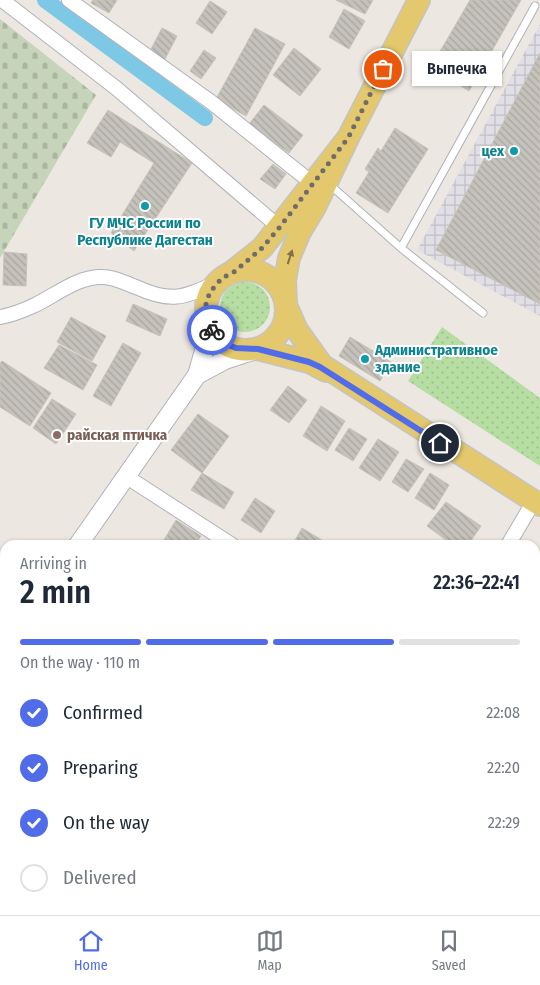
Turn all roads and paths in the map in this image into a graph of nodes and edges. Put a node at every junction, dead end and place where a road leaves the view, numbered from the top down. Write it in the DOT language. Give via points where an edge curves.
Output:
graph roads {
  1 [pos="2,0"];
  2 [pos="69,0"];
  3 [pos="419,0"];
  4 [pos="535,6"];
  5 [pos="319,183"];
  6 [pos="279,228"];
  7 [pos="400,248"];
  8 [pos="234,272"];
  9 [pos="216,283"];
  10 [pos="286,305"];
  11 [pos="483,313"];
  12 [pos="206,316"];
  13 [pos="0,317"];
  14 [pos="258,349"];
  15 [pos="197,375"];
  16 [pos="127,478"];
  17 [pos="537,503"];
  18 [pos="82,540"];
  19 [pos="224,540"];
  20 [pos="511,540"];
  1 -- 6 [label="street" via="116,88"];
  2 -- 5 [label="street"];
  3 -- 5 [label="main road" via="348,138"];
  4 -- 7 [label="lane"];
  5 -- 6 [label="main road"];
  5 -- 7 [label="lane"];
  10 -- 5 [label="main road, one-way" via="285,280 289,258 315,207"];
  6 -- 8 [label="main road"];
  7 -- 11 [label="lane"];
  8 -- 9 [label="main road"];
  8 -- 10 [label="main road" via="253,270 266,274 277,284"];
  9 -- 12 [label="main road" via="206,303"];
  9 -- 13 [label="street" via="188,296 171,298 150,294 102,276 79,281 21,312"];
  10 -- 14 [label="main road" via="285,321 280,331"];
  10 -- 17 [label="main road" via="297,330 322,365"];
  12 -- 14 [label="main road" via="212,331 223,343 236,348"];
  12 -- 15 [label="street" via="206,344"];
  14 -- 15 [label="street" via="225,360"];
  14 -- 17 [label="main road" via="320,367"];
  15 -- 16 [label="street"];
  16 -- 18 [label="street"];
  16 -- 19 [label="street"];
  17 -- 20 [label="street"];
}
